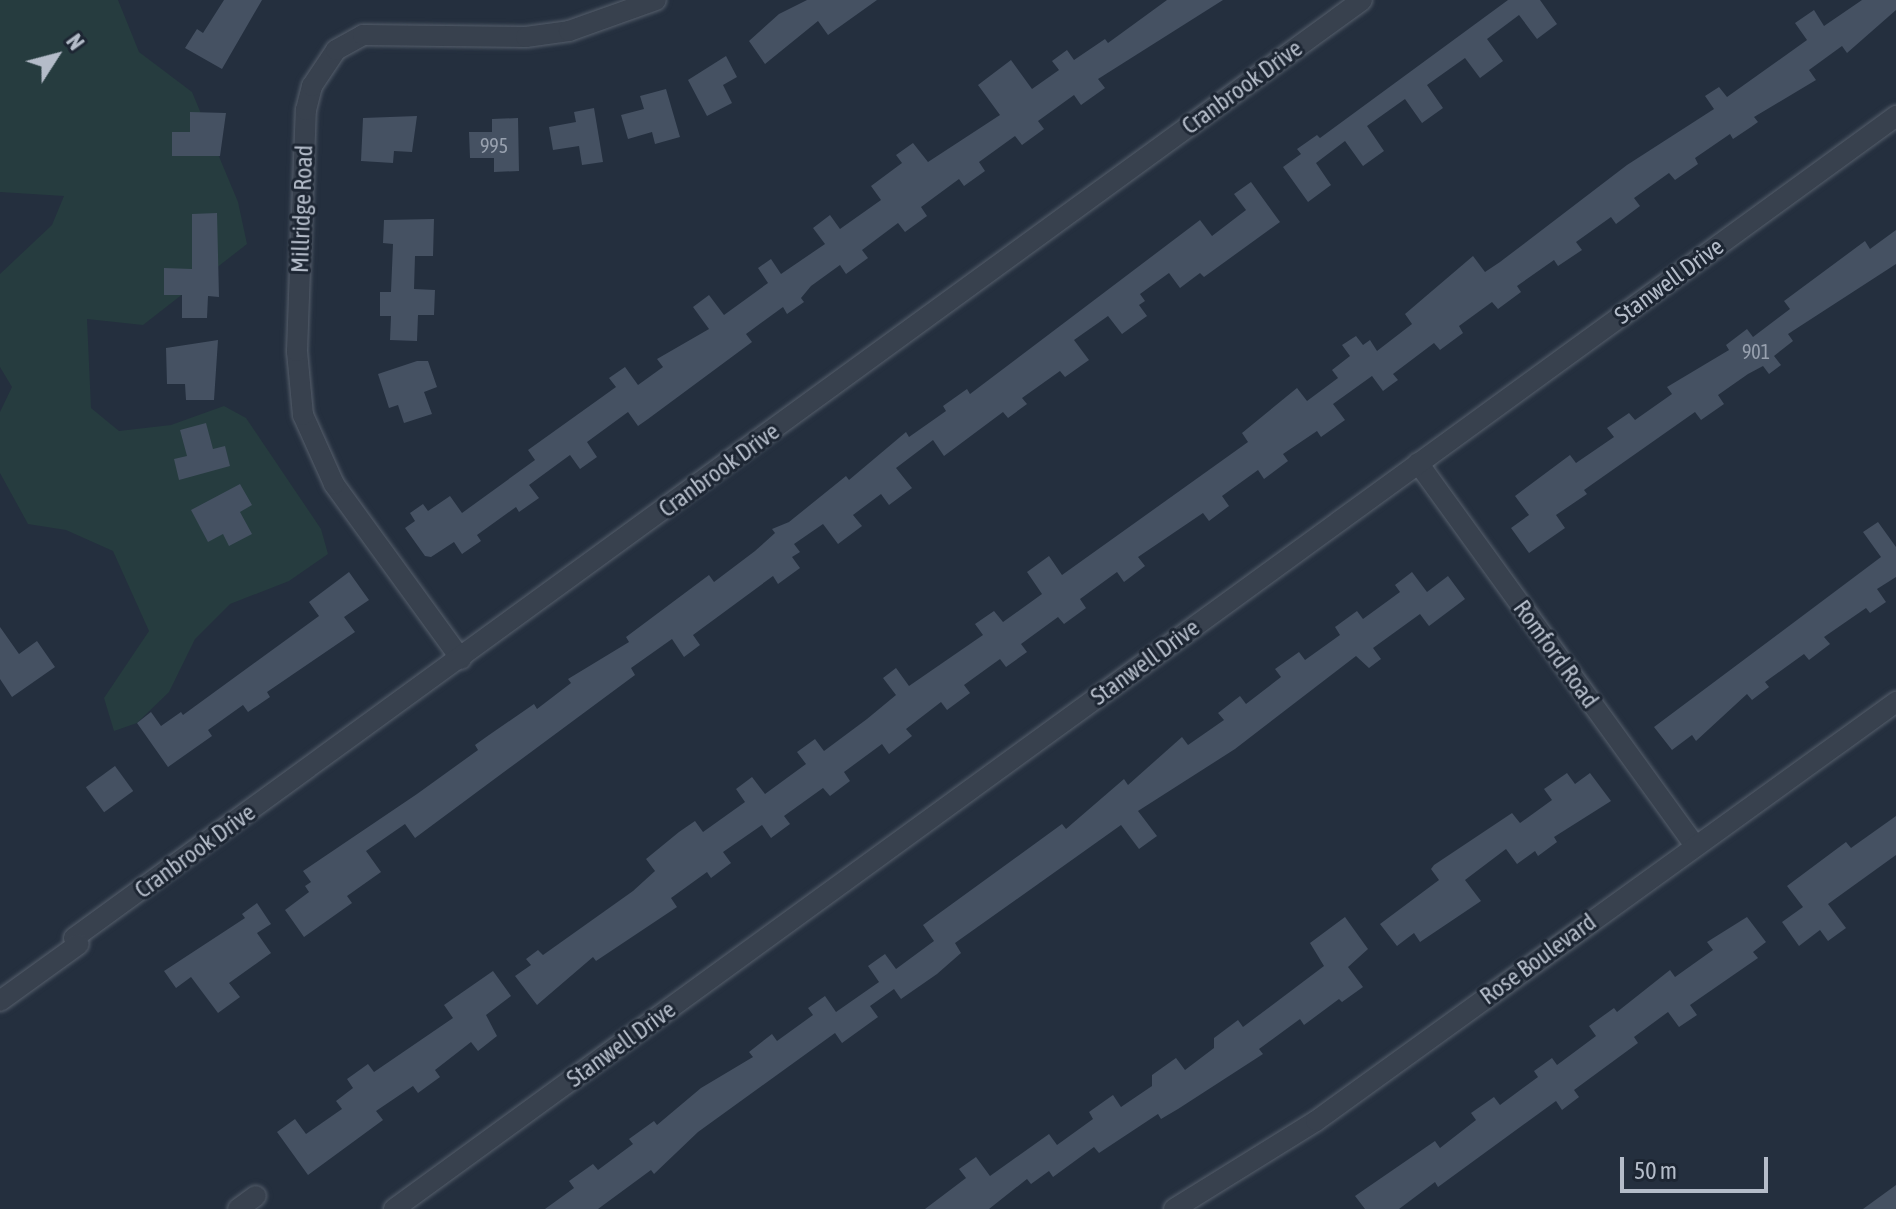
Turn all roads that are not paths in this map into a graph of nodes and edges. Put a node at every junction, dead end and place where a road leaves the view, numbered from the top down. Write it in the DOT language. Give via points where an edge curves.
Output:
graph roads {
  1 [pos="656,0"];
  2 [pos="1362,0"];
  3 [pos="1896,116"];
  4 [pos="1418,463"];
  5 [pos="461,659"];
  6 [pos="1896,702"];
  7 [pos="1695,845"];
  8 [pos="0,1001"];
  9 [pos="256,1196"];
  10 [pos="238,1209"];
  11 [pos="394,1209"];
  12 [pos="1174,1209"];
  1 -- 5 [label="street, Millridge Road" via="569,31 526,37 363,35 336,50 312,86 306,110 297,351 303,415 334,484"];
  2 -- 5 [label="street, Cranbrook Drive"];
  3 -- 4 [label="street, Stanwell Drive"];
  4 -- 7 [label="street, Romford Road"];
  4 -- 11 [label="street, Stanwell Drive"];
  5 -- 8 [label="street, Cranbrook Drive"];
  6 -- 7 [label="street, Rose Boulevard"];
  7 -- 12 [label="street, Rose Boulevard" via="1316,1121"];
  9 -- 10 [label="street"];
}
